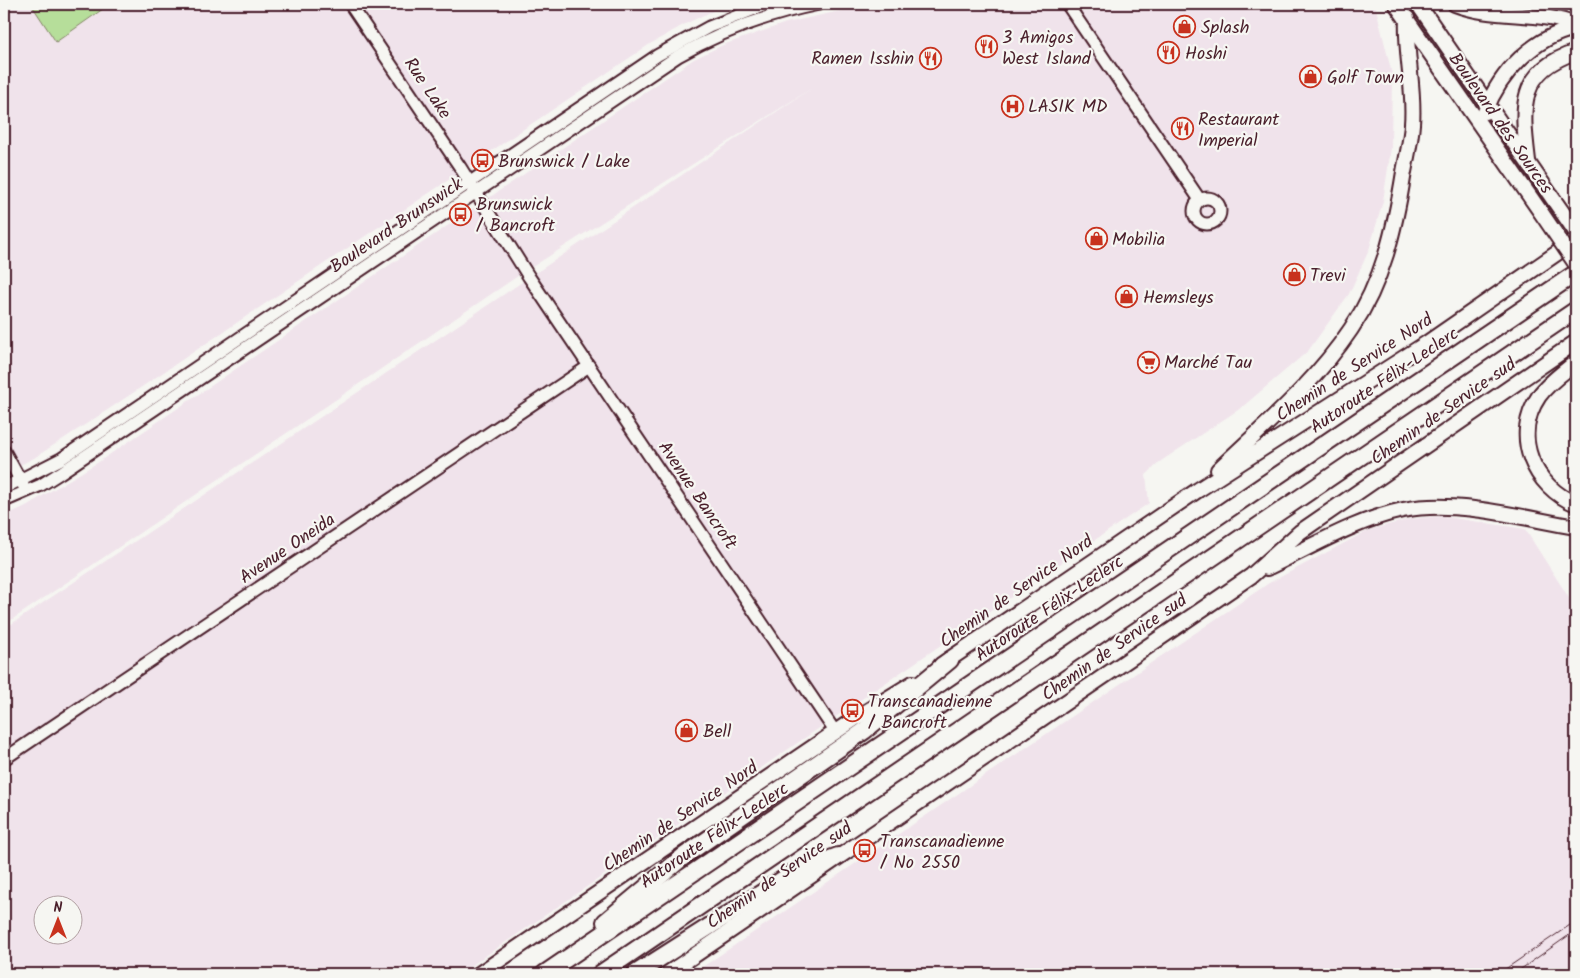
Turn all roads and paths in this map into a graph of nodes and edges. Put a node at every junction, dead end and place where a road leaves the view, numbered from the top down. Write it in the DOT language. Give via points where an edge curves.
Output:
graph roads {
  1 [pos="350,4"];
  2 [pos="768,4"];
  3 [pos="819,4"];
  4 [pos="1067,4"];
  5 [pos="1396,4"];
  6 [pos="1418,4"];
  7 [pos="1455,4"];
  8 [pos="1406,18"];
  9 [pos="1576,26"];
  10 [pos="1576,52"];
  11 [pos="1488,105"];
  12 [pos="1480,125"];
  13 [pos="1528,162"];
  14 [pos="472,187"];
  15 [pos="1200,200"];
  16 [pos="1576,232"];
  17 [pos="1576,240"];
  18 [pos="1576,264"];
  19 [pos="1576,273"];
  20 [pos="529,278"];
  21 [pos="1576,310"];
  22 [pos="1576,342"];
  23 [pos="1576,362"];
  24 [pos="589,366"];
  25 [pos="4,451"];
  26 [pos="21,480"];
  27 [pos="4,488"];
  28 [pos="1198,490"];
  29 [pos="26,492"];
  30 [pos="4,501"];
  31 [pos="1576,504"];
  32 [pos="1576,527"];
  33 [pos="1251,576"];
  34 [pos="950,660"];
  35 [pos="836,733"];
  36 [pos="4,759"];
  37 [pos="838,856"];
  38 [pos="479,974"];
  39 [pos="543,974"];
  40 [pos="600,974"];
  41 [pos="635,974"];
  42 [pos="667,974"];
  1 -- 14 [label="street, Rue Lake"];
  2 -- 14 [label="street, Boulevard Brunswick" via="677,43"];
  3 -- 14 [label="street, Boulevard Brunswick" via="745,24 686,52"];
  4 -- 15 [label="street"];
  5 -- 8 [label="main road, Boulevard des Sources"];
  6 -- 11 [label="main road, Boulevard des Sources"];
  7 -- 9 [label="main road" via="1481,11 1560,19"];
  8 -- 12 [label="main road, Boulevard des Sources"];
  8 -- 28 [label="main road" via="1406,46 1413,93 1412,123 1389,248 1374,286 1351,330 1321,368"];
  9 -- 11 [label="main road" via="1546,39 1524,55 1504,77"];
  10 -- 13 [label="main road" via="1544,69 1526,95 1523,114"];
  11 -- 12 [label="main road"];
  11 -- 13 [label="main road, Boulevard des Sources"];
  12 -- 18 [label="main road, Boulevard des Sources, bridge"];
  13 -- 16 [label="main road, Boulevard des Sources"];
  14 -- 20 [label="street, Rue Lake"];
  14 -- 26 [label="street, Boulevard Brunswick" via="67,455"];
  14 -- 29 [label="street, Boulevard Brunswick" via="60,473"];
  17 -- 28 [label="main road, Chemin de Service Nord" via="1427,343"];
  19 -- 39 [label="highway, Autoroute Félix-Leclerc"];
  20 -- 24 [label="street, Avenue Bancroft"];
  21 -- 40 [label="highway"];
  22 -- 33 [label="main road, Chemin de Service sud" via="1300,532"];
  23 -- 31 [label="main road" via="1539,396 1530,415 1527,435 1529,455 1537,474 1557,495"];
  24 -- 35 [label="street, Avenue Bancroft"];
  24 -- 36 [label="street, Avenue Oneida"];
  25 -- 26 [label="street"];
  26 -- 27 [label="street, Boulevard Brunswick"];
  26 -- 29 [label="street"];
  28 -- 34 [label="main road, Chemin de Service Nord"];
  29 -- 30 [label="street, Boulevard Brunswick"];
  32 -- 33 [label="main road" via="1456,508 1405,510 1350,528"];
  33 -- 37 [label="main road, Chemin de Service sud"];
  34 -- 35 [label="main road, Chemin de Service Nord"];
  34 -- 39 [label="highway" via="864,731 684,856"];
  35 -- 38 [label="main road, Chemin de Service Nord"];
  37 -- 41 [label="highway" via="792,873"];
  37 -- 42 [label="main road, Chemin de Service sud"];
}
